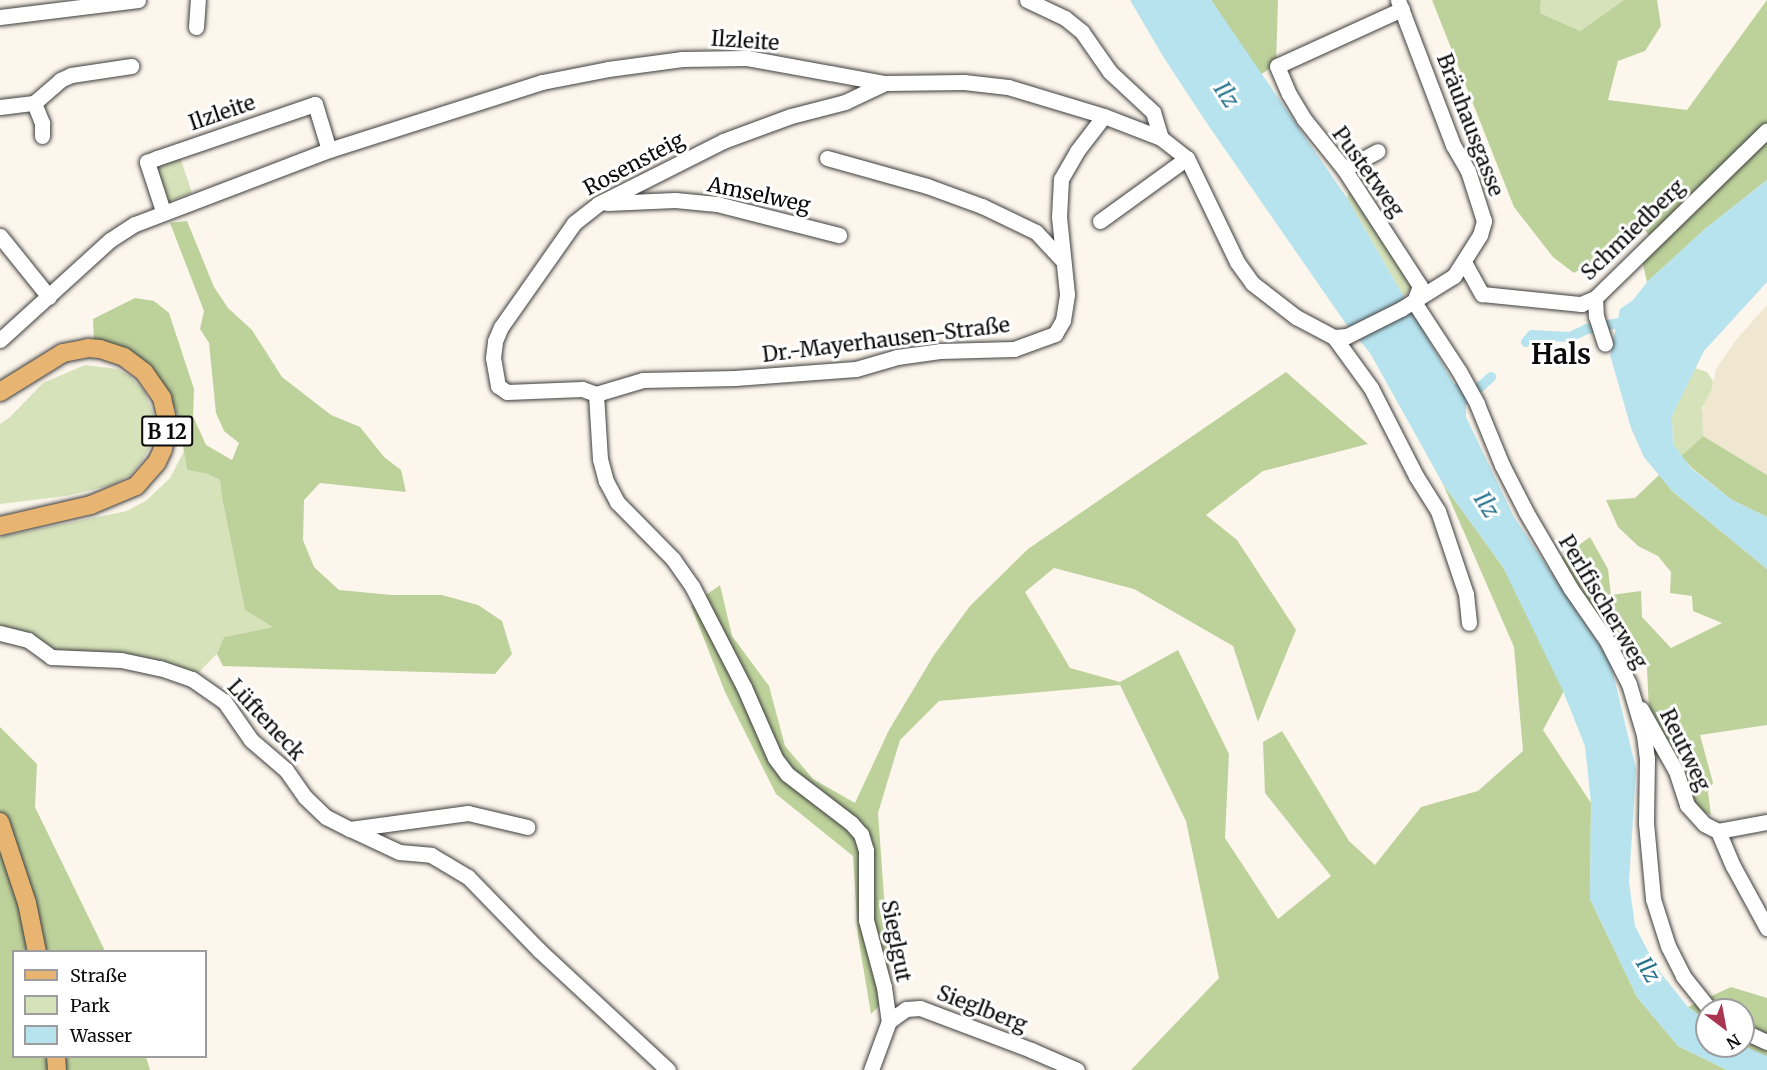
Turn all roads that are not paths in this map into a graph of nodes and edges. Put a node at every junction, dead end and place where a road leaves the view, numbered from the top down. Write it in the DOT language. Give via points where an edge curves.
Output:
graph roads {
  1 [pos="138,0"];
  2 [pos="198,0"];
  3 [pos="1027,0"];
  4 [pos="1400,4"];
  5 [pos="0,17"];
  6 [pos="196,27"];
  7 [pos="131,66"];
  8 [pos="885,83"];
  9 [pos="34,103"];
  10 [pos="0,107"];
  11 [pos="1104,116"];
  12 [pos="1767,130"];
  13 [pos="42,136"];
  14 [pos="1161,138"];
  15 [pos="329,150"];
  16 [pos="1378,151"];
  17 [pos="827,158"];
  18 [pos="1187,158"];
  19 [pos="1344,169"];
  20 [pos="598,204"];
  21 [pos="163,212"];
  22 [pos="1100,221"];
  23 [pos="839,235"];
  24 [pos="0,236"];
  25 [pos="1063,261"];
  26 [pos="1464,262"];
  27 [pos="49,297"];
  28 [pos="1595,298"];
  29 [pos="1414,302"];
  30 [pos="1341,337"];
  31 [pos="1603,339"];
  32 [pos="0,340"];
  33 [pos="0,392"];
  34 [pos="596,394"];
  35 [pos="0,526"];
  36 [pos="1469,623"];
  37 [pos="0,633"];
  38 [pos="1633,699"];
  39 [pos="0,822"];
  40 [pos="1767,822"];
  41 [pos="527,827"];
  42 [pos="350,829"];
  43 [pos="1718,831"];
  44 [pos="1767,928"];
  45 [pos="37,950"];
  46 [pos="1700,998"];
  47 [pos="889,1021"];
  48 [pos="668,1070"];
  49 [pos="871,1070"];
  50 [pos="1077,1070"];
  1 -- 5 [label="street"];
  2 -- 6 [label="street"];
  3 -- 14 [label="street" via="1065,18 1083,32 1110,72 1153,112"];
  4 -- 19 [label="street, Pustetweg" via="1277,66 1304,119"];
  4 -- 26 [label="street, Bräuhausgasse" via="1453,145 1468,171 1484,221"];
  7 -- 9 [label="street" via="71,75"];
  8 -- 11 [label="street, Ilzleite" via="987,83"];
  8 -- 15 [label="street, Ilzleite" via="747,58 682,60 542,82"];
  8 -- 20 [label="street, Rosensteig" via="845,102 791,116 723,141"];
  9 -- 10 [label="street"];
  9 -- 13 [label="street" via="42,123"];
  11 -- 14 [label="street, Ilzleite"];
  11 -- 25 [label="street, Dr.-Mayerhausen-Straße" via="1061,179"];
  12 -- 28 [label="street, Schmiedberg"];
  14 -- 18 [label="street, Ilzleite"];
  15 -- 21 [label="street, Ilzleite"];
  15 -- 21 [label="street, Ilzleite" via="315,104 157,158 147,162"];
  16 -- 19 [label="street"];
  17 -- 25 [label="street" via="982,206 1036,231"];
  18 -- 22 [label="street"];
  18 -- 30 [label="street" via="1237,262 1252,283 1296,316"];
  19 -- 29 [label="street, Pustetweg" via="1420,286"];
  20 -- 23 [label="street, Amselweg" via="675,200 717,204"];
  20 -- 34 [label="street, Rosensteig" via="574,223 501,327 493,358 498,386 507,392 582,389"];
  21 -- 27 [label="street, Ilzleite" via="110,240"];
  24 -- 27 [label="street"];
  25 -- 34 [label="street, Dr.-Mayerhausen-Straße" via="1067,294 1063,320 1055,334 1014,348 940,351 897,357 856,369 643,380"];
  26 -- 28 [label="street, Schmiedberg" via="1482,294 1581,304"];
  26 -- 29 [label="street, Bräuhausgasse" via="1454,276"];
  27 -- 32 [label="street, Ilzleite"];
  28 -- 31 [label="street"];
  29 -- 30 [label="street, Bräuhausgasse"];
  29 -- 38 [label="street, Perlfischerweg" via="1477,404 1526,512 1607,641"];
  30 -- 36 [label="street" via="1438,511 1466,594"];
  33 -- 35 [label="main road, B 12" via="63,353 100,349 124,357 144,372 162,398 168,423 157,462 136,486 91,505"];
  34 -- 47 [label="street, Sieglgut" via="600,459 617,502 672,559 692,586 775,758 787,774 861,834 866,850 866,920 885,987"];
  37 -- 42 [label="street, Lüfteneck" via="28,640 51,657 121,660 192,679 225,700 252,740 286,770 305,797 326,817"];
  38 -- 43 [label="street, Reutweg" via="1658,735 1687,805 1704,824"];
  38 -- 46 [label="street, Perlfischerweg" via="1647,758 1646,823 1653,899 1668,946 1683,976"];
  39 -- 45 [label="main road" via="27,903"];
  40 -- 43 [label="street"];
  41 -- 42 [label="street" via="468,813"];
  42 -- 48 [label="street, Lüfteneck" via="399,852 431,855 468,877 539,950"];
  43 -- 44 [label="street"];
  47 -- 49 [label="street"];
  47 -- 50 [label="street, Sieglberg" via="906,1009 921,1008"];
}
